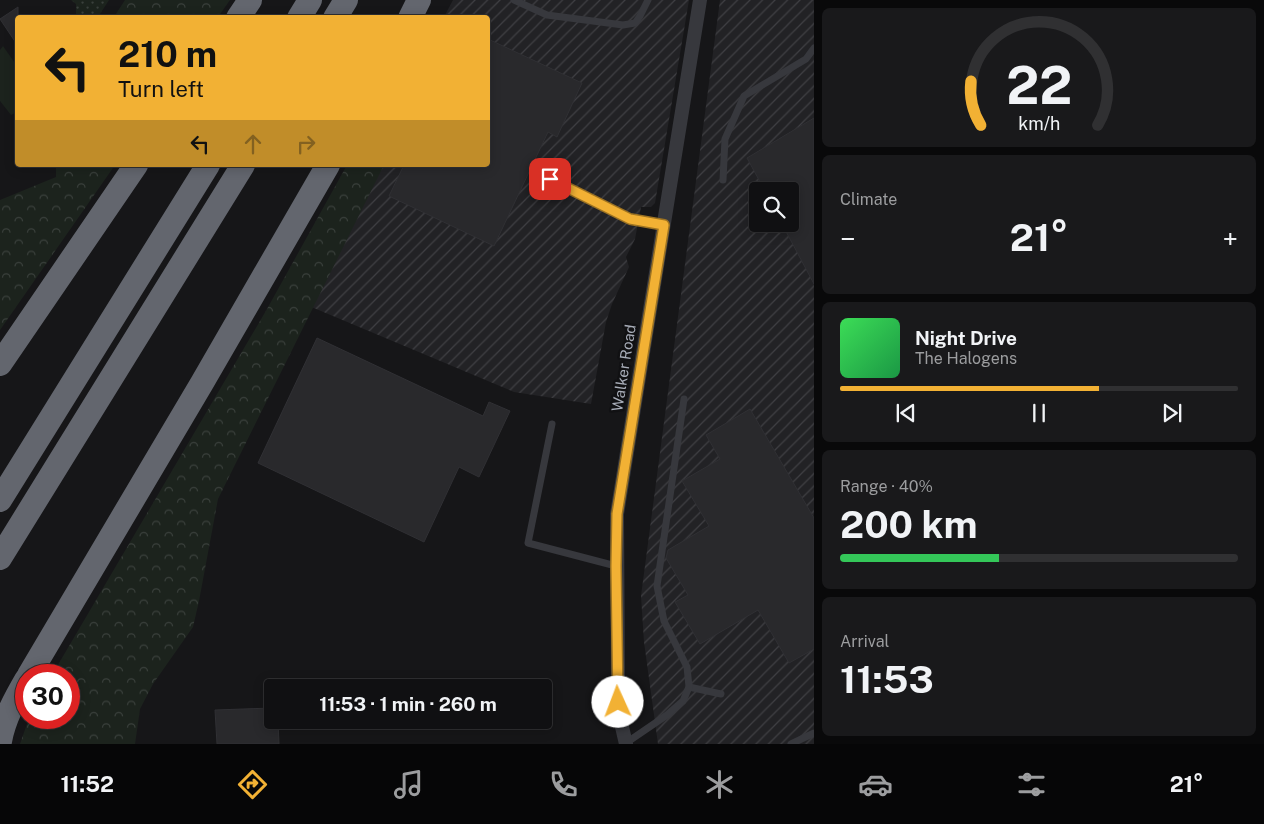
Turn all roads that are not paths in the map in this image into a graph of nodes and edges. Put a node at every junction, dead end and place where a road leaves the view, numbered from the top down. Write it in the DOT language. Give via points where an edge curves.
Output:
graph roads {
  1 [pos="250,0"];
  2 [pos="310,0"];
  3 [pos="346,0"];
  4 [pos="419,0"];
  5 [pos="514,0"];
  6 [pos="648,0"];
  7 [pos="698,0"];
  8 [pos="240,15"];
  9 [pos="301,15"];
  10 [pos="337,15"];
  11 [pos="412,15"];
  12 [pos="814,48"];
  13 [pos="135,167"];
  14 [pos="207,167"];
  15 [pos="241,167"];
  16 [pos="327,167"];
  17 [pos="550,179"];
  18 [pos="724,180"];
  19 [pos="664,225"];
  20 [pos="0,364"];
  21 [pos="684,399"];
  22 [pos="552,424"];
  23 [pos="0,500"];
  24 [pos="0,558"];
  25 [pos="616,566"];
  26 [pos="36,664"];
  27 [pos="689,687"];
  28 [pos="721,694"];
  29 [pos="15,701"];
  30 [pos="814,733"];
  31 [pos="0,741"];
  32 [pos="806,741"];
  33 [pos="626,743"];
  34 [pos="791,744"];
  1 -- 8 [label="highway"];
  2 -- 9 [label="highway"];
  3 -- 10 [label="highway"];
  4 -- 11 [label="highway"];
  5 -- 6 [label="lane" via="547,15 623,25 634,23"];
  7 -- 19 [label="street, Walker Road"];
  12 -- 18 [label="lane" via="806,59 744,96 725,139"];
  13 -- 20 [label="highway"];
  14 -- 23 [label="highway"];
  15 -- 24 [label="highway"];
  16 -- 26 [label="highway"];
  17 -- 19 [label="lane" via="630,219"];
  19 -- 25 [label="street, Walker Road" via="617,514"];
  21 -- 27 [label="lane" via="657,586 664,621 687,667"];
  22 -- 25 [label="lane" via="528,542"];
  25 -- 33 [label="street, Walker Road" via="619,714"];
  27 -- 28 [label="lane"];
  27 -- 33 [label="lane" via="683,701"];
  29 -- 31 [label="highway"];
  30 -- 32 [label="lane"];
  32 -- 34 [label="lane"];
}
